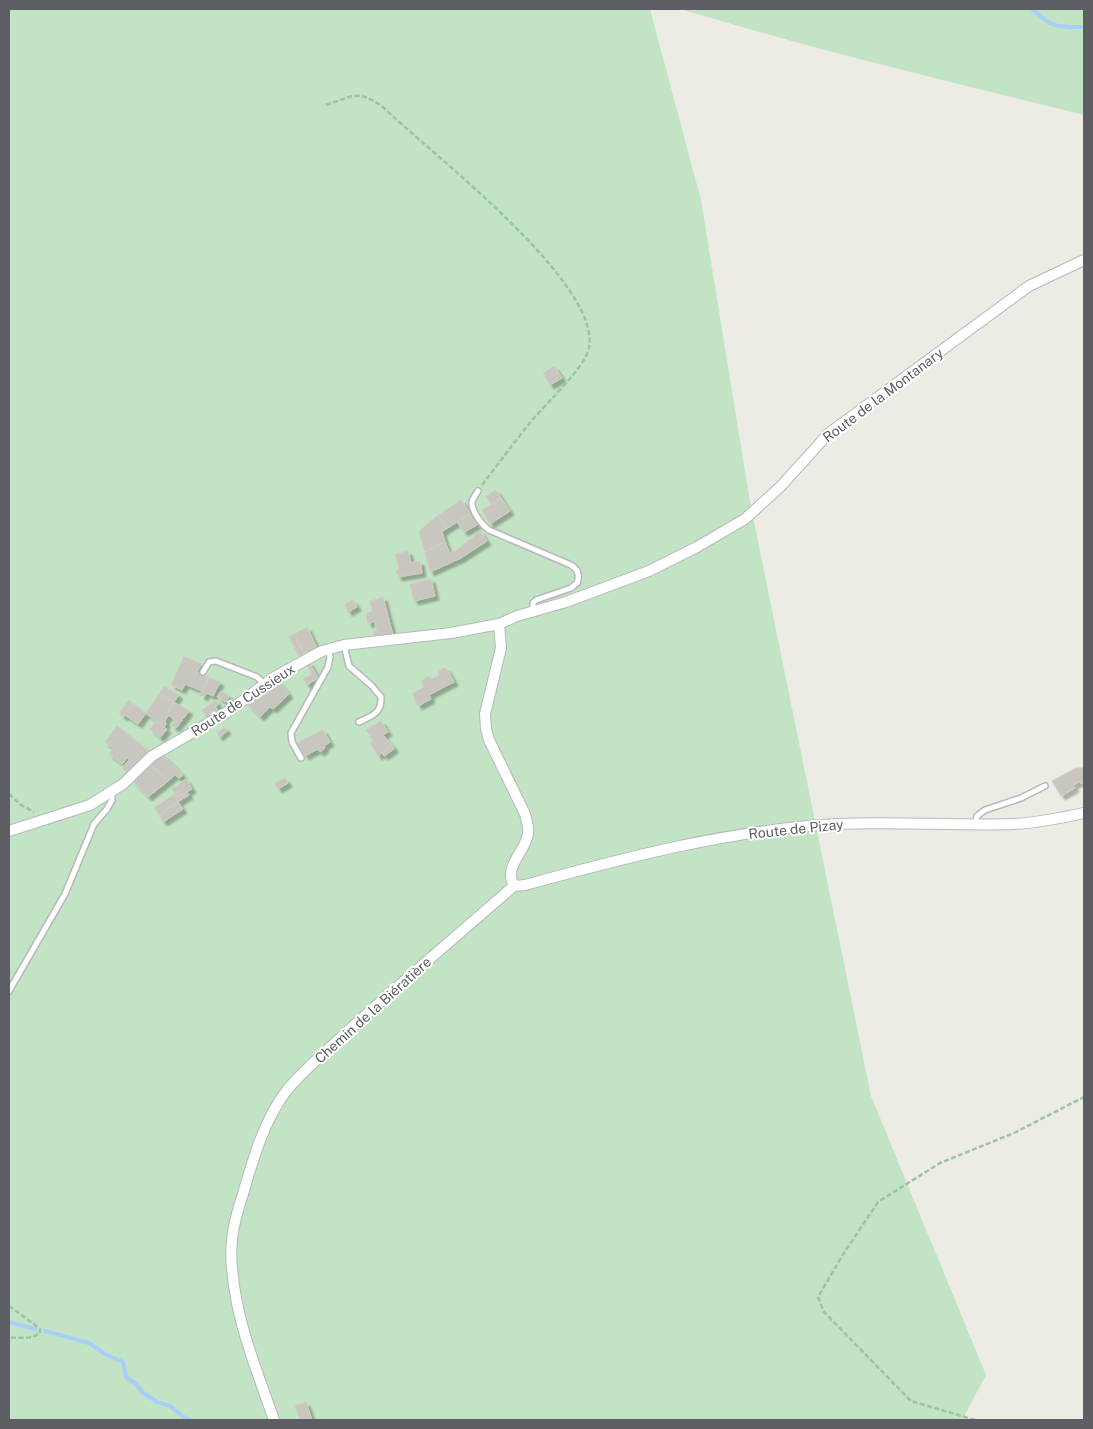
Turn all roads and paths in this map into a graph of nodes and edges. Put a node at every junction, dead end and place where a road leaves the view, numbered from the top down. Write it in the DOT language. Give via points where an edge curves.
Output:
graph roads {
  1 [pos="326,105"];
  2 [pos="1084,260"];
  3 [pos="478,490"];
  4 [pos="533,612"];
  5 [pos="499,624"];
  6 [pos="344,645"];
  7 [pos="328,650"];
  8 [pos="203,672"];
  9 [pos="264,685"];
  10 [pos="359,722"];
  11 [pos="301,758"];
  12 [pos="1045,786"];
  13 [pos="112,792"];
  14 [pos="9,794"];
  15 [pos="1084,813"];
  16 [pos="41,820"];
  17 [pos="975,824"];
  18 [pos="9,832"];
  19 [pos="514,886"];
  20 [pos="9,992"];
  21 [pos="1084,1098"];
  22 [pos="9,1306"];
  23 [pos="9,1338"];
  24 [pos="274,1420"];
  25 [pos="975,1420"];
  1 -- 3 [label="path" via="364,95 383,107 530,241 568,286 581,310 589,348 582,362"];
  2 -- 4 [label="street, Route de la Montanary" via="1029,286 829,433 781,486 745,519 650,571"];
  3 -- 4 [label="lane" via="473,508 489,530 576,568 577,583 572,588 536,600"];
  4 -- 5 [label="street, Route de la Montanary"];
  5 -- 6 [label="street, Route de Cussieux"];
  5 -- 19 [label="street" via="501,648 485,714 489,740 528,825 528,835 511,872"];
  6 -- 7 [label="street, Route de Cussieux"];
  6 -- 10 [label="lane" via="349,666 381,697 377,713"];
  7 -- 9 [label="street, Route de Cussieux"];
  7 -- 11 [label="lane" via="328,666 291,733"];
  8 -- 9 [label="lane" via="210,662 216,661 257,677"];
  9 -- 13 [label="street, Route de Cussieux" via="226,713 152,756"];
  12 -- 17 [label="lane" via="985,810 977,816"];
  13 -- 16 [label="street, Route de Cussieux" via="85,808"];
  13 -- 20 [label="lane" via="112,800 94,824 65,894"];
  14 -- 16 [label="path" via="36,812"];
  15 -- 17 [label="street, Route de Pizay" via="1015,824"];
  16 -- 18 [label="street, Route de Cussieux"];
  17 -- 19 [label="street, Route de Pizay" via="836,824 770,830 675,847"];
  19 -- 24 [label="street, Chemin de la Biératière" via="302,1074 287,1090 266,1127 235,1219 232,1267 240,1318"];
  21 -- 25 [label="path" via="1014,1133 940,1163 878,1202 818,1297 824,1312 911,1401"];
  22 -- 23 [label="path" via="40,1329 37,1336"];
}
